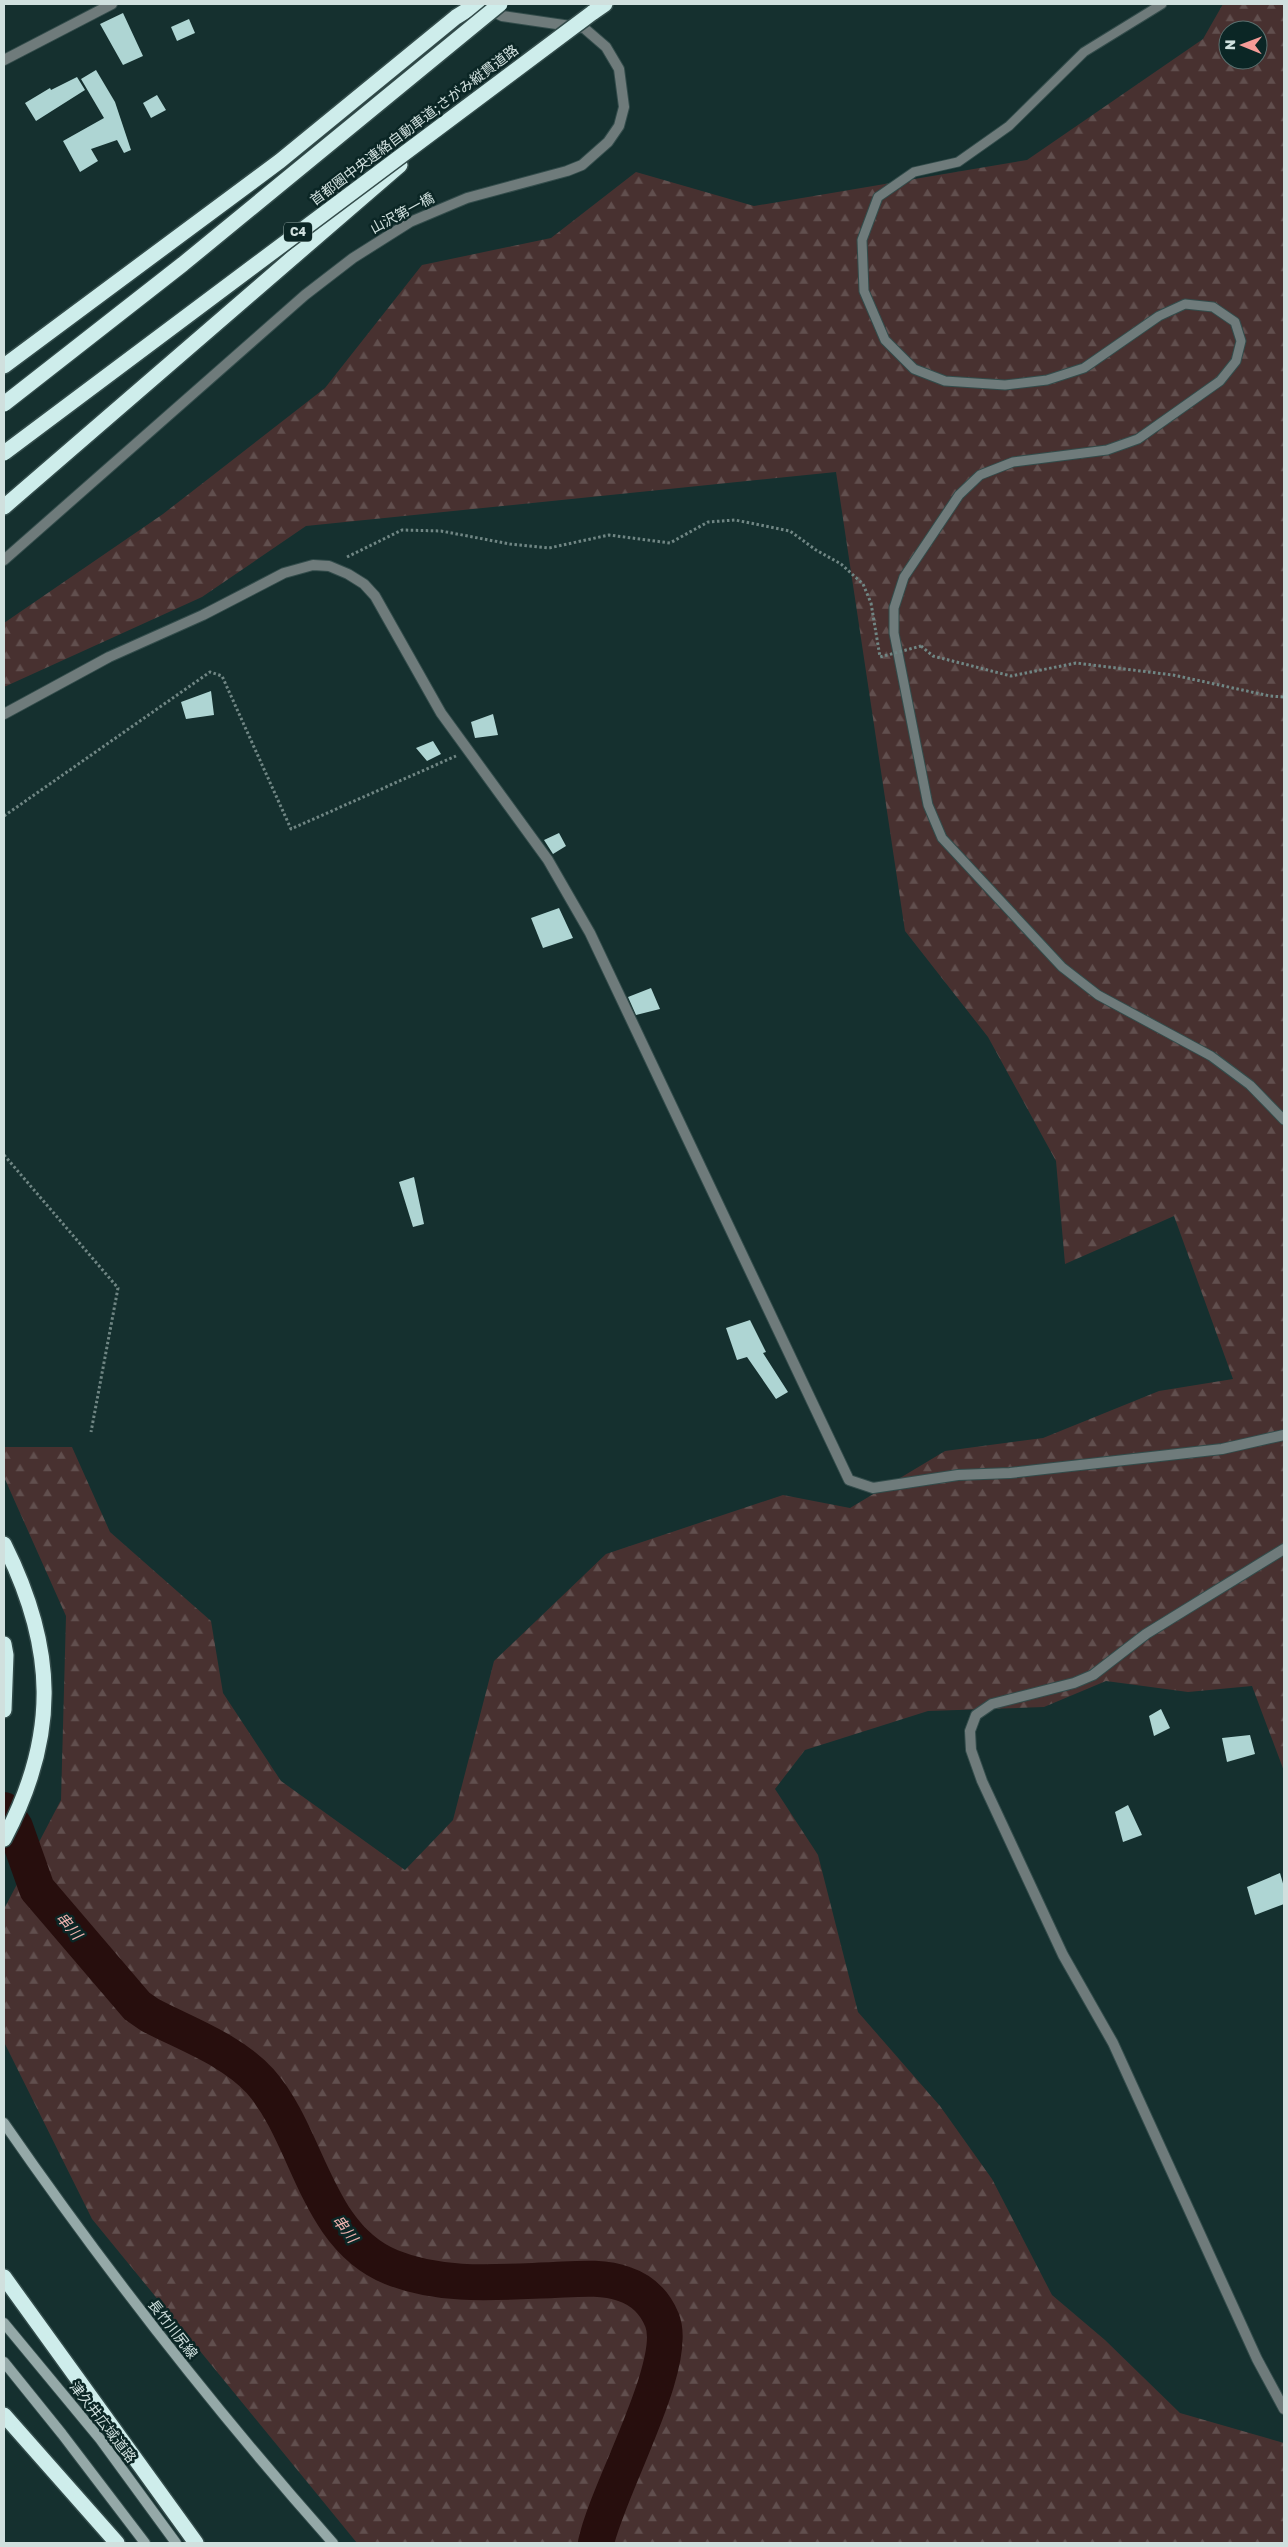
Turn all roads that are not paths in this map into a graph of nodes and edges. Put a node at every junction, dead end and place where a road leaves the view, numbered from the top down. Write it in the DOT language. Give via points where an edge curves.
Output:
graph roads {
  1 [pos="112,4"];
  2 [pos="478,4"];
  3 [pos="500,4"];
  4 [pos="1162,4"];
  5 [pos="599,8"];
  6 [pos="4,60"];
  7 [pos="480,96"];
  8 [pos="4,366"];
  9 [pos="4,404"];
  10 [pos="4,453"];
  11 [pos="4,507"];
  12 [pos="4,560"];
  13 [pos="4,714"];
  14 [pos="1284,1120"];
  15 [pos="1284,1435"];
  16 [pos="4,1544"];
  17 [pos="1284,1549"];
  18 [pos="4,1644"];
  19 [pos="4,1710"];
  20 [pos="4,1839"];
  21 [pos="4,2123"];
  22 [pos="4,2277"];
  23 [pos="4,2322"];
  24 [pos="4,2362"];
  25 [pos="1284,2409"];
  26 [pos="4,2415"];
  27 [pos="117,2543"];
  28 [pos="145,2543"];
  29 [pos="176,2543"];
  30 [pos="196,2543"];
  31 [pos="333,2543"];
  1 -- 6 [label="street"];
  2 -- 8 [label="highway" via="456,17 280,161"];
  2 -- 12 [label="street, 山沢第一橋" via="502,16 584,28 606,48 619,69 624,107 619,126 608,142 582,165 467,198 410,222 353,258 298,301"];
  3 -- 9 [label="highway, bridge" via="183,264"];
  4 -- 14 [label="lane" via="1084,52 1009,126 958,162 914,172 878,197 862,240 864,291 885,340 914,370 945,381 1005,385 1047,380 1084,368 1159,316 1186,304 1213,307 1235,322 1241,341 1236,361 1220,381 1138,439 1106,450 1013,462 980,475 959,495 904,577 894,608 894,632 928,805 942,838 1062,967 1098,995 1210,1056 1250,1085"];
  5 -- 7 [label="highway, 首都圏中央連絡自動車道;さがみ縦貫道路 / C4, bridge"];
  7 -- 10 [label="highway, 首都圏中央連絡自動車道;さがみ縦貫道路 / C4, bridge"];
  7 -- 11 [label="highway, bridge"];
  13 -- 15 [label="street" via="109,657 203,615 284,572 329,566 348,574 375,596 441,713 548,860 590,933 849,1480 873,1488 958,1475 1010,1473 1222,1449"];
  16 -- 20 [label="highway" via="32,1607 45,1679 38,1752"];
  17 -- 25 [label="street" via="1146,1634 1093,1675 992,1704 976,1715 970,1731 971,1750 982,1781 1063,1955 1113,2043 1257,2359"];
  18 -- 19 [label="highway"];
  21 -- 31 [label="main road, 長竹川尻線" via="148,2320 235,2429"];
  22 -- 30 [label="highway"];
  23 -- 29 [label="main road, 津久井広域道路" via="100,2439"];
  24 -- 28 [label="main road"];
  26 -- 27 [label="highway"];
}
